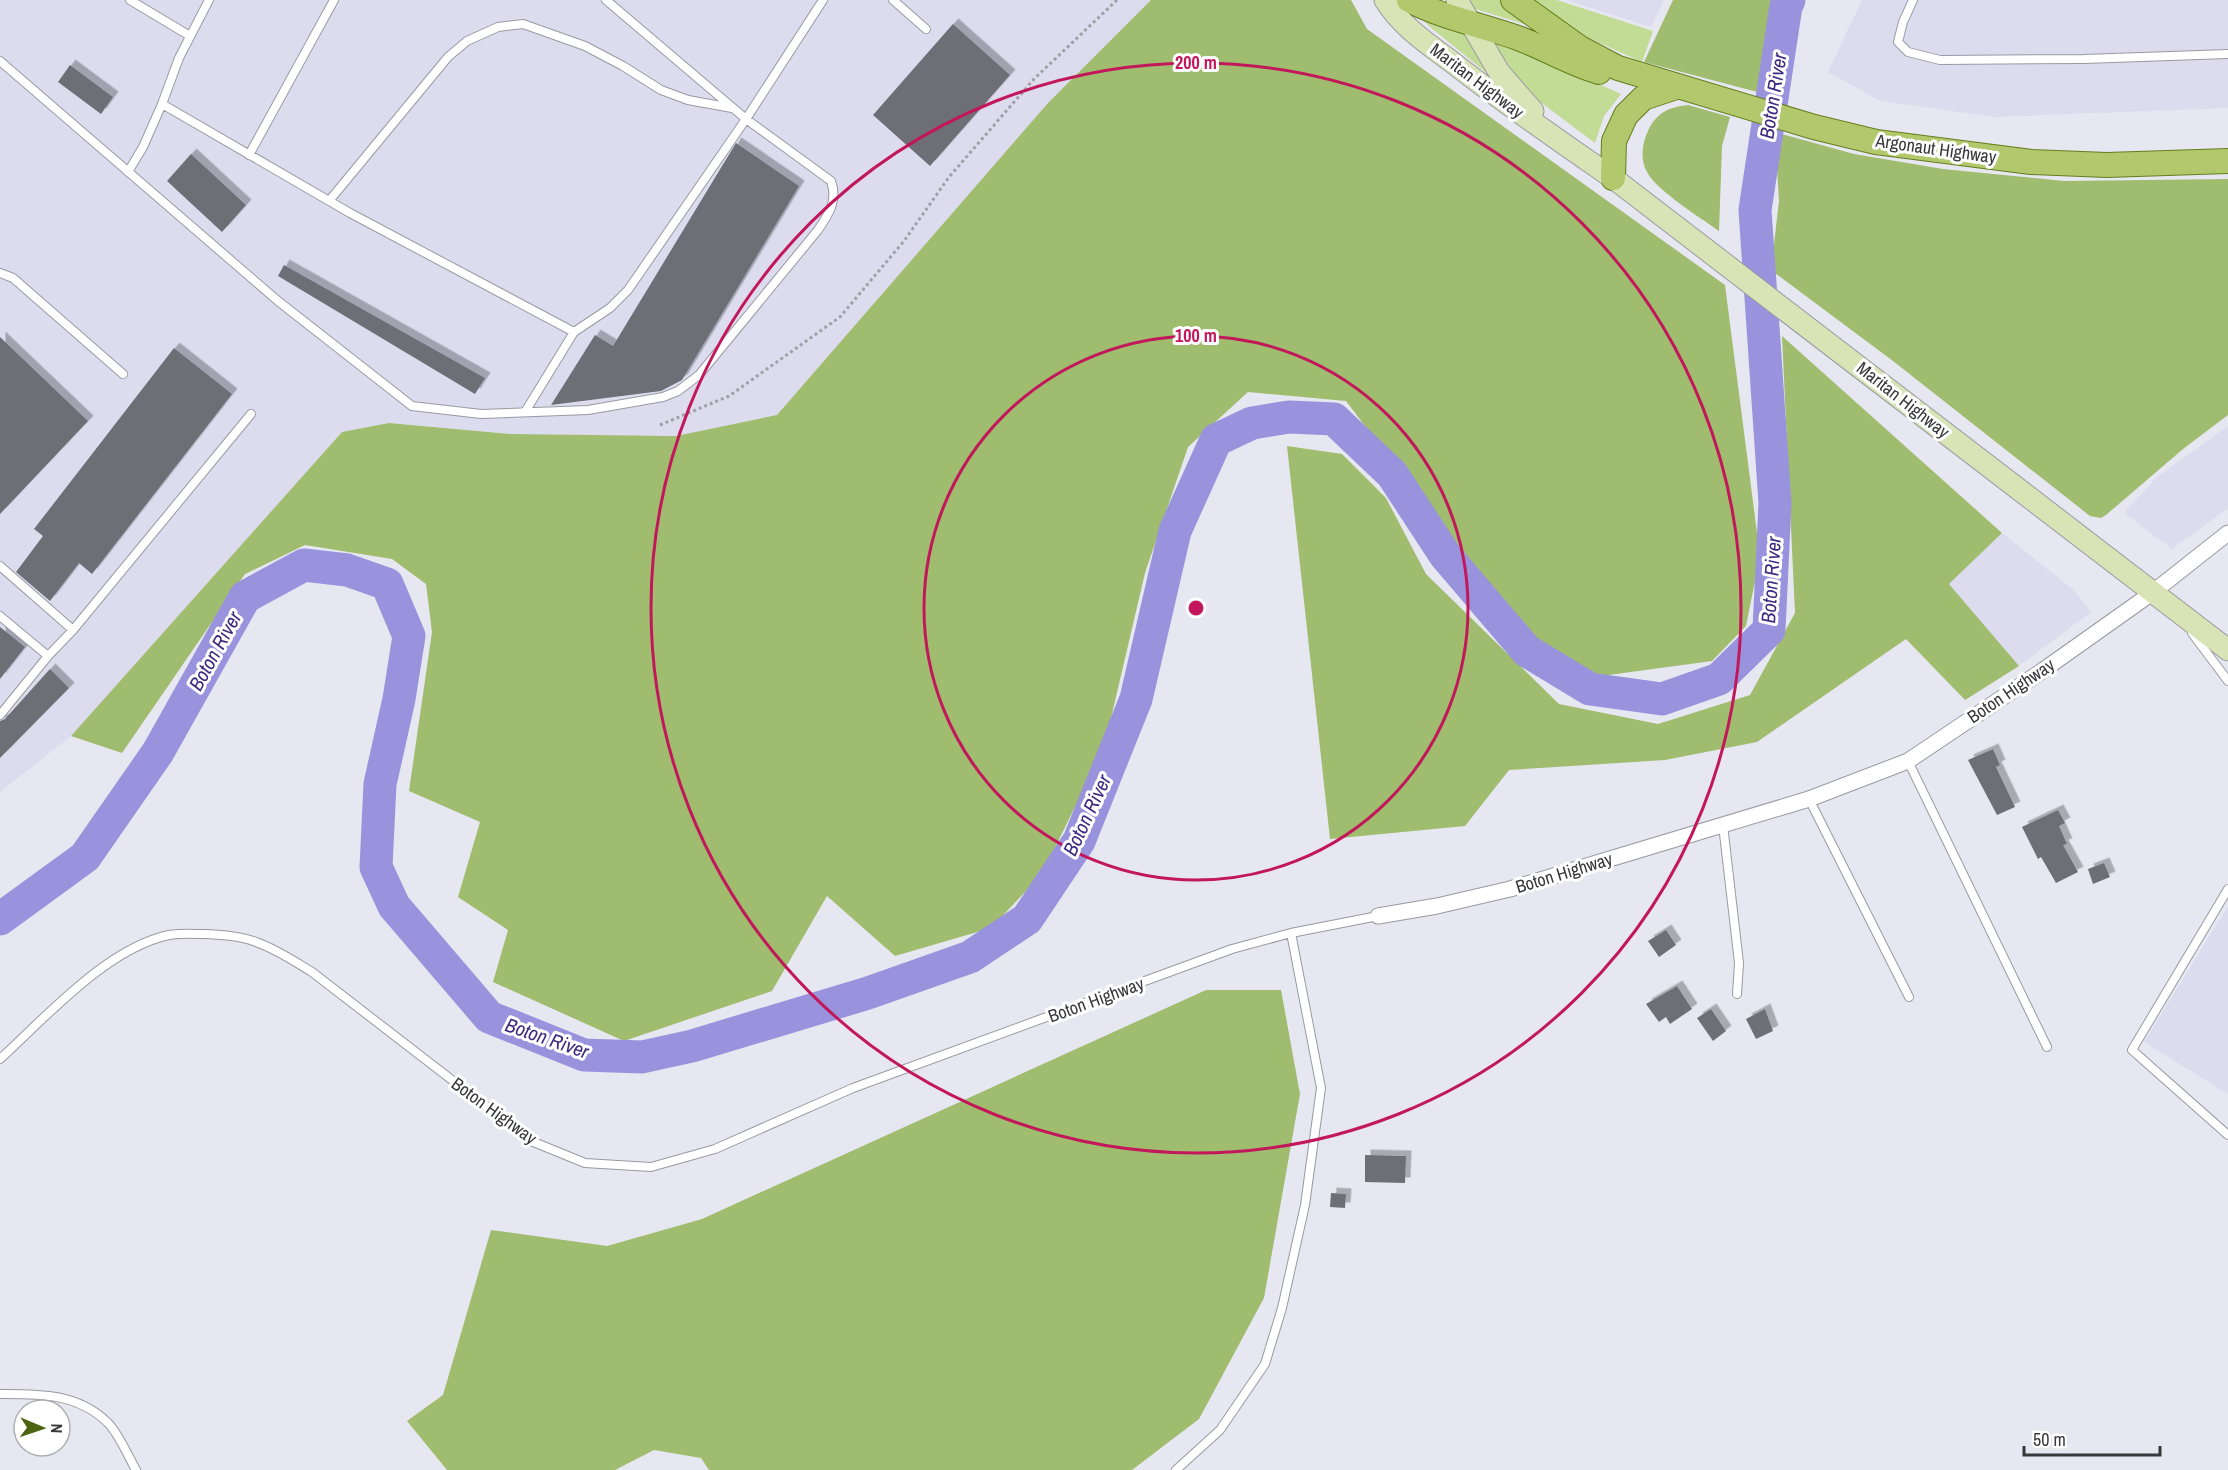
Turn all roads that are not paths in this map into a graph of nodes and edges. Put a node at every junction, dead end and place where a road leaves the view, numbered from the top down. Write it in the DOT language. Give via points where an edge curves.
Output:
graph roads {
  1 [pos="130,0"];
  2 [pos="209,0"];
  3 [pos="334,0"];
  4 [pos="606,0"];
  5 [pos="823,0"];
  6 [pos="893,0"];
  7 [pos="1385,0"];
  8 [pos="1409,0"];
  9 [pos="1457,0"];
  10 [pos="1513,0"];
  11 [pos="1913,0"];
  12 [pos="1470,22"];
  13 [pos="926,29"];
  14 [pos="190,36"];
  15 [pos="2228,54"];
  16 [pos="0,61"];
  17 [pos="1652,79"];
  18 [pos="1676,87"];
  19 [pos="162,104"];
  20 [pos="734,108"];
  21 [pos="746,119"];
  22 [pos="1577,153"];
  23 [pos="249,155"];
  24 [pos="2228,161"];
  25 [pos="128,172"];
  26 [pos="1613,178"];
  27 [pos="329,201"];
  28 [pos="0,273"];
  29 [pos="574,332"];
  30 [pos="123,374"];
  31 [pos="525,412"];
  32 [pos="251,414"];
  33 [pos="2228,533"];
  34 [pos="0,566"];
  35 [pos="2152,592"];
  36 [pos="2175,610"];
  37 [pos="0,616"];
  38 [pos="73,630"];
  39 [pos="2228,650"];
  40 [pos="48,656"];
  41 [pos="2228,681"];
  42 [pos="0,715"];
  43 [pos="1908,761"];
  44 [pos="1809,799"];
  45 [pos="1723,825"];
  46 [pos="2228,889"];
  47 [pos="1378,916"];
  48 [pos="1291,933"];
  49 [pos="1737,994"];
  50 [pos="1909,997"];
  51 [pos="2047,1047"];
  52 [pos="0,1059"];
  53 [pos="2228,1135"];
  54 [pos="0,1394"];
  55 [pos="136,1470"];
  56 [pos="1176,1470"];
  1 -- 14 [label="lane"];
  2 -- 14 [label="lane"];
  3 -- 23 [label="lane"];
  4 -- 20 [label="lane"];
  5 -- 21 [label="lane"];
  6 -- 13 [label="lane"];
  7 -- 22 [label="main road, Maritan Highway" via="1415,34"];
  8 -- 12 [label="main road, Argonaut Highway"];
  9 -- 12 [label="main road, Maritan Highway"];
  10 -- 17 [label="main road, Argonaut Highway" via="1581,48 1618,68"];
  11 -- 15 [label="lane" via="1898,42 1908,52 1940,60"];
  12 -- 17 [label="main road, Argonaut Highway" via="1587,68"];
  12 -- 22 [label="main road, Maritan Highway" via="1499,72 1520,98"];
  14 -- 19 [label="lane"];
  16 -- 25 [label="lane"];
  17 -- 18 [label="main road, Argonaut Highway"];
  18 -- 24 [label="main road, Argonaut Highway" via="1876,142 2031,162 2108,165"];
  18 -- 26 [label="main road" via="1643,98 1626,115 1614,141"];
  19 -- 23 [label="lane"];
  19 -- 25 [label="lane"];
  20 -- 21 [label="lane"];
  20 -- 27 [label="lane" via="688,100 661,90 585,46 550,33 523,24 498,27 467,41 448,57"];
  21 -- 29 [label="lane" via="628,290 610,308"];
  21 -- 31 [label="lane" via="831,181 835,193 818,230 720,352 678,391 588,410"];
  22 -- 26 [label="main road, Maritan Highway"];
  23 -- 27 [label="lane"];
  25 -- 31 [label="lane" via="278,301 412,406 481,414"];
  26 -- 35 [label="main road, Maritan Highway"];
  27 -- 29 [label="lane"];
  28 -- 30 [label="lane" via="13,278"];
  29 -- 31 [label="lane"];
  32 -- 38 [label="lane"];
  33 -- 35 [label="street, Boton Highway"];
  34 -- 38 [label="lane"];
  35 -- 36 [label="main road, Maritan Highway"];
  35 -- 43 [label="street, Boton Highway"];
  36 -- 39 [label="main road, Maritan Highway"];
  36 -- 41 [label="lane"];
  37 -- 40 [label="lane"];
  38 -- 40 [label="lane"];
  40 -- 42 [label="lane"];
  43 -- 44 [label="street, Boton Highway"];
  43 -- 51 [label="lane"];
  44 -- 45 [label="street, Boton Highway"];
  44 -- 50 [label="lane"];
  45 -- 47 [label="street, Boton Highway" via="1510,889"];
  45 -- 49 [label="lane" via="1739,963"];
  46 -- 53 [label="lane" via="2132,1050"];
  47 -- 48 [label="lane, Boton Highway"];
  48 -- 52 [label="lane, Boton Highway" via="1222,953 853,1088 715,1149 651,1167 585,1163 531,1141 312,972 280,952 226,935 169,936 116,959 91,975"];
  48 -- 56 [label="lane" via="1321,1088 1305,1205 1265,1364 1220,1430"];
  54 -- 55 [label="lane" via="39,1393 81,1403 108,1422"];
}
